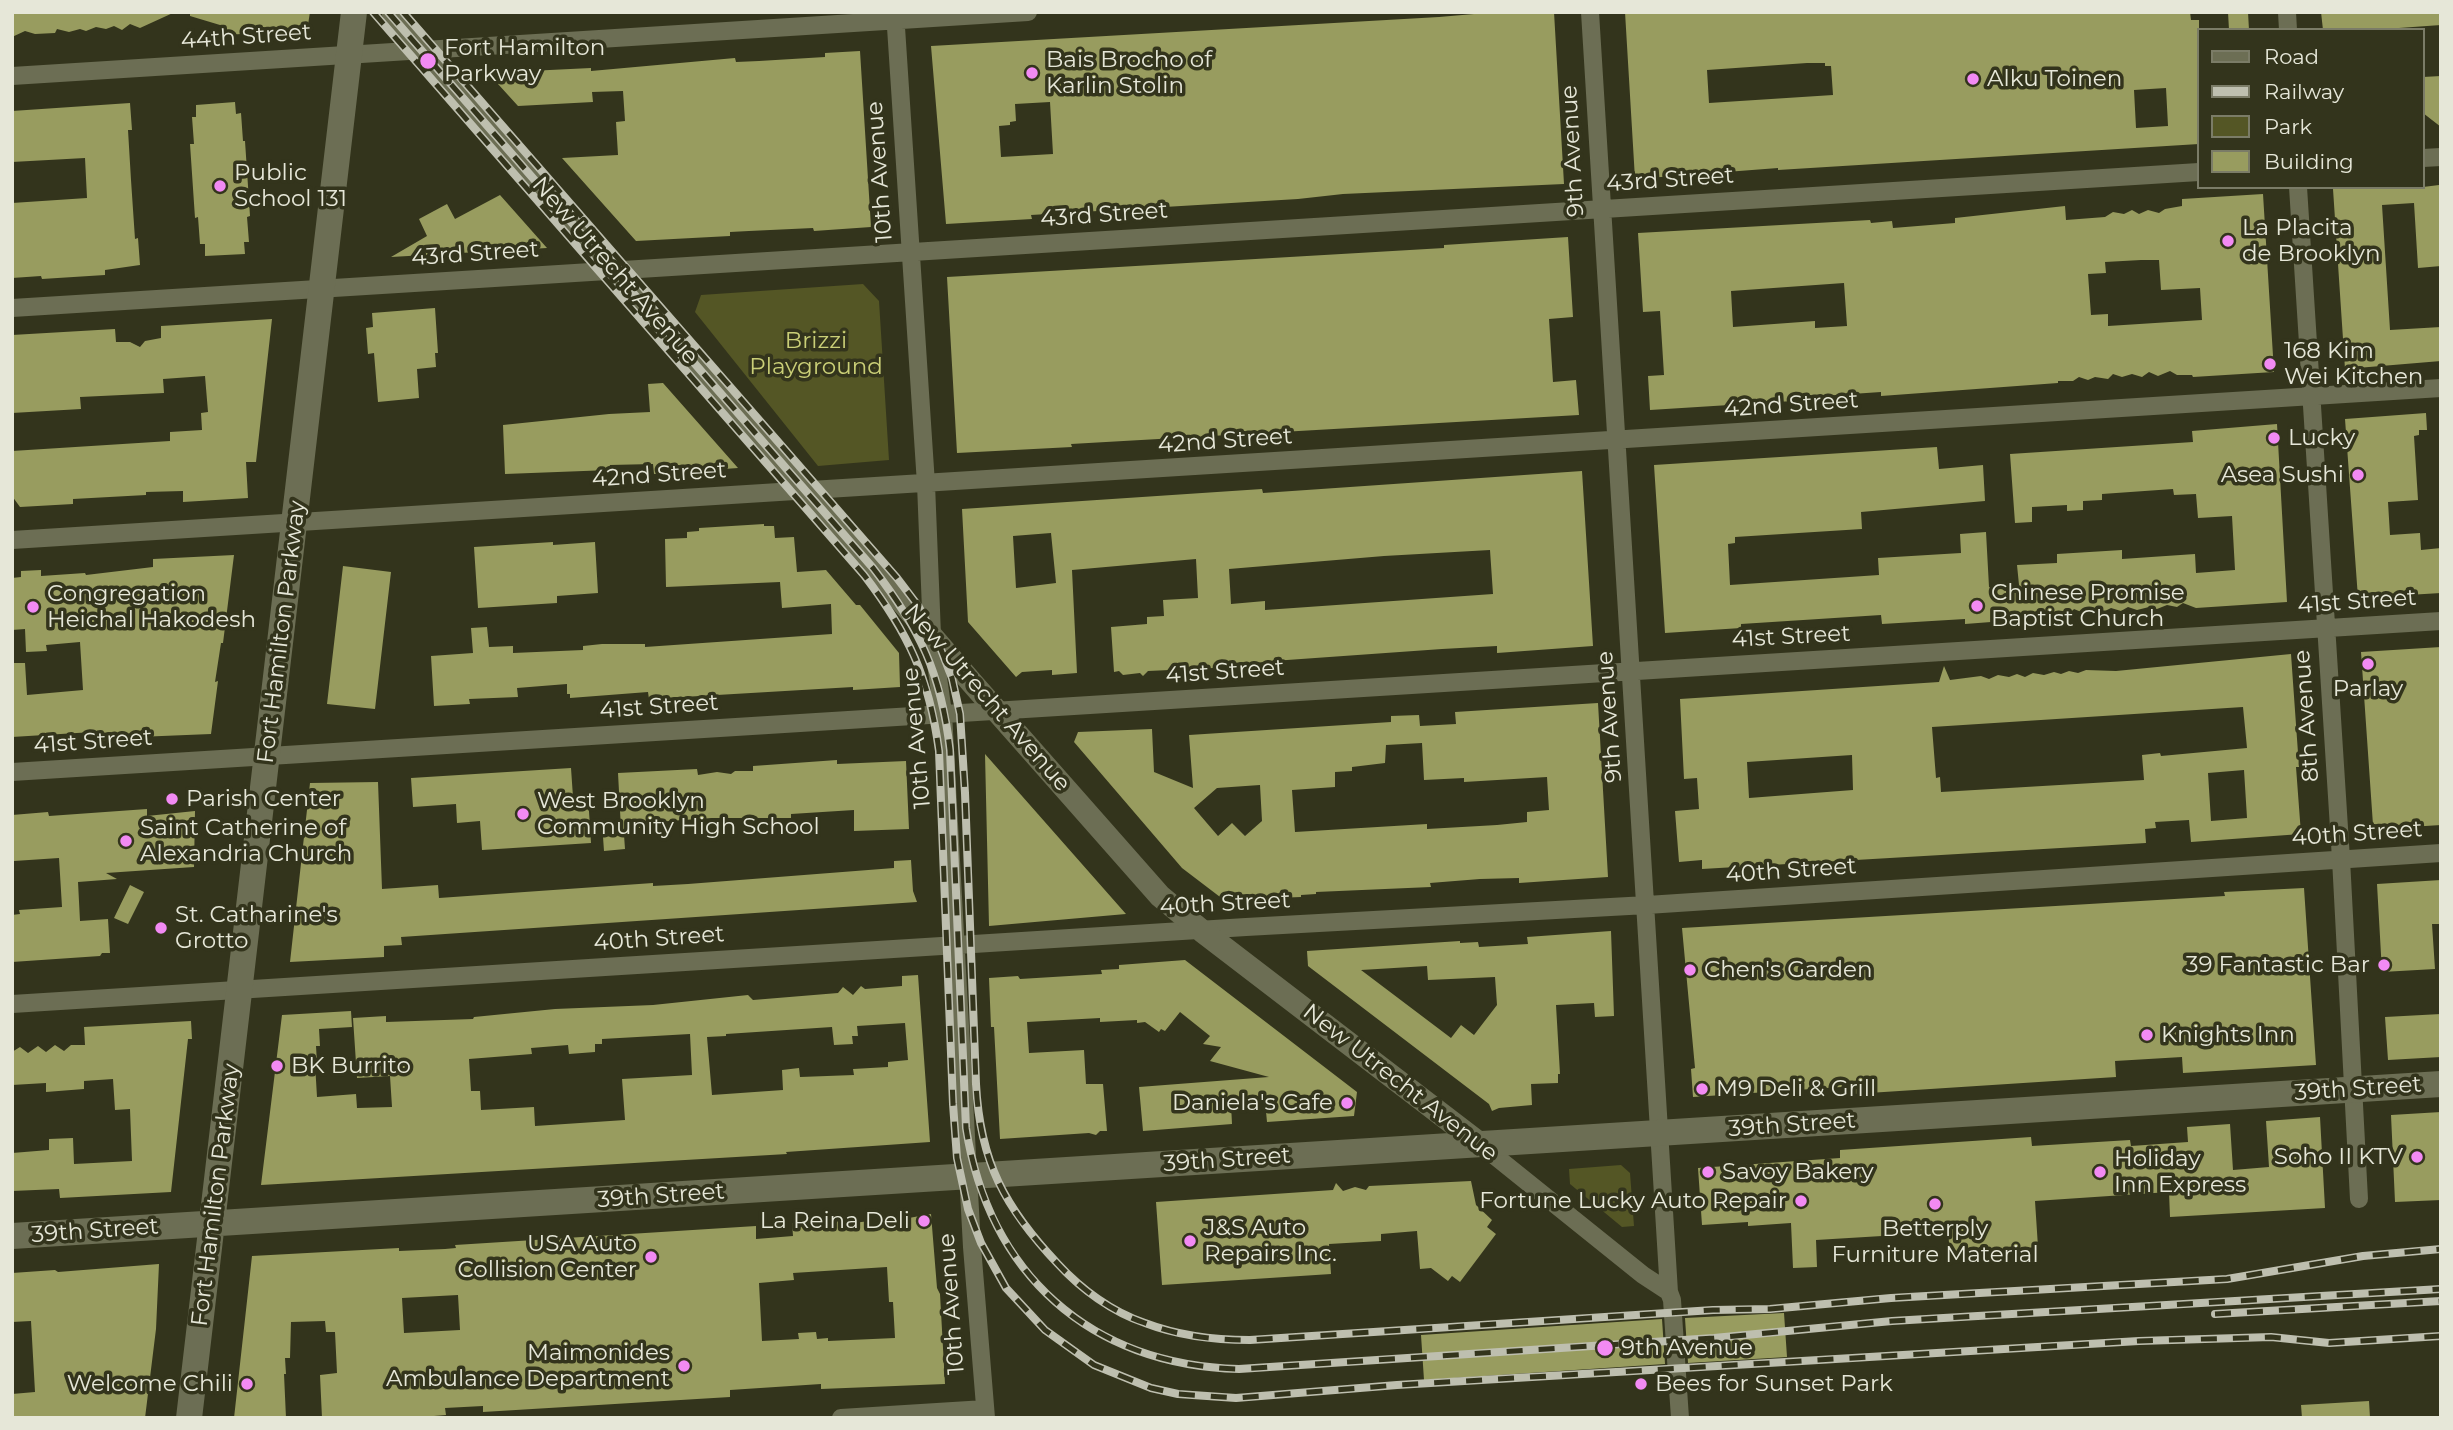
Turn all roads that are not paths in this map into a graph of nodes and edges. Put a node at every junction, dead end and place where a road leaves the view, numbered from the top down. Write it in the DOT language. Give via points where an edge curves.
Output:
graph roads {
  1 [pos="354,12"];
  2 [pos="393,12"];
  3 [pos="1028,12"];
  4 [pos="1590,12"];
  5 [pos="895,16"];
  6 [pos="424,51"];
  7 [pos="350,55"];
  8 [pos="12,76"];
  9 [pos="2198,172"];
  10 [pos="2298,189"];
  11 [pos="1601,209"];
  12 [pos="909,251"];
  13 [pos="614,270"];
  14 [pos="322,288"];
  15 [pos="12,308"];
  16 [pos="2441,388"];
  17 [pos="2312,396"];
  18 [pos="1616,440"];
  19 [pos="926,484"];
  20 [pos="807,491"];
  21 [pos="295,523"];
  22 [pos="12,540"];
  23 [pos="2441,621"];
  24 [pos="2325,629"];
  25 [pos="932,635"];
  26 [pos="1632,671"];
  27 [pos="996,709"];
  28 [pos="943,713"];
  29 [pos="267,756"];
  30 [pos="12,772"];
  31 [pos="2441,853"];
  32 [pos="2341,859"];
  33 [pos="1647,905"];
  34 [pos="1202,931"];
  35 [pos="955,945"];
  36 [pos="240,990"];
  37 [pos="12,1004"];
  38 [pos="2441,1084"];
  39 [pos="2354,1089"];
  40 [pos="1660,1134"];
  41 [pos="1480,1144"];
  42 [pos="968,1177"];
  43 [pos="2359,1199"];
  44 [pos="212,1223"];
  45 [pos="12,1236"];
  46 [pos="1671,1296"];
  47 [pos="985,1413"];
  48 [pos="190,1418"];
  49 [pos="841,1418"];
  50 [pos="1680,1418"];
  1 -- 7 [label="main road, Fort Hamilton Parkway"];
  2 -- 6 [label="street, New Utrecht Avenue"];
  3 -- 5 [label="street, 44th Street"];
  4 -- 11 [label="street, 9th Avenue"];
  5 -- 6 [label="street, 44th Street"];
  5 -- 12 [label="street, 10th Avenue"];
  6 -- 7 [label="street, 44th Street"];
  6 -- 13 [label="street, New Utrecht Avenue"];
  7 -- 8 [label="street, 44th Street"];
  7 -- 14 [label="main road, Fort Hamilton Parkway"];
  9 -- 11 [label="street, 43rd Street"];
  10 -- 17 [label="street, 8th Avenue"];
  11 -- 12 [label="street, 43rd Street"];
  11 -- 18 [label="street, 9th Avenue"];
  12 -- 13 [label="street, 43rd Street"];
  12 -- 19 [label="street, 10th Avenue"];
  13 -- 14 [label="street, 43rd Street"];
  13 -- 20 [label="street, New Utrecht Avenue"];
  14 -- 15 [label="street, 43rd Street"];
  14 -- 21 [label="main road, Fort Hamilton Parkway"];
  16 -- 17 [label="street, 42nd Street"];
  17 -- 18 [label="street, 42nd Street"];
  17 -- 24 [label="street, 8th Avenue"];
  18 -- 19 [label="street, 42nd Street"];
  18 -- 26 [label="street, 9th Avenue"];
  19 -- 20 [label="street, 42nd Street"];
  19 -- 25 [label="street, 10th Avenue"];
  20 -- 21 [label="street, 42nd Street"];
  20 -- 25 [label="street, New Utrecht Avenue"];
  21 -- 22 [label="street, 42nd Street"];
  21 -- 29 [label="main road, Fort Hamilton Parkway"];
  23 -- 24 [label="street, 41st Street"];
  24 -- 26 [label="street, 41st Street"];
  24 -- 32 [label="street, 8th Avenue"];
  25 -- 27 [label="street, New Utrecht Avenue"];
  25 -- 28 [label="street, 10th Avenue"];
  26 -- 27 [label="street, 41st Street"];
  26 -- 33 [label="street, 9th Avenue"];
  27 -- 28 [label="street, 41st Street"];
  27 -- 34 [label="street, New Utrecht Avenue" via="1160,896"];
  28 -- 29 [label="street, 41st Street"];
  28 -- 35 [label="street, 10th Avenue"];
  29 -- 30 [label="street, 41st Street"];
  29 -- 36 [label="main road, Fort Hamilton Parkway"];
  31 -- 32 [label="street, 40th Street"];
  32 -- 33 [label="street, 40th Street"];
  32 -- 39 [label="street, 8th Avenue"];
  33 -- 34 [label="street, 40th Street"];
  33 -- 40 [label="street, 9th Avenue"];
  34 -- 35 [label="street, 40th Street"];
  34 -- 41 [label="street, New Utrecht Avenue"];
  35 -- 36 [label="street, 40th Street"];
  35 -- 42 [label="street, 10th Avenue"];
  36 -- 37 [label="street, 40th Street"];
  36 -- 44 [label="main road, Fort Hamilton Parkway"];
  38 -- 39 [label="main road, 39th Street"];
  39 -- 40 [label="main road, 39th Street"];
  39 -- 43 [label="street, 8th Avenue"];
  40 -- 41 [label="main road, 39th Street"];
  40 -- 46 [label="street, 9th Avenue"];
  41 -- 42 [label="main road, 39th Street"];
  41 -- 46 [label="street, New Utrecht Avenue"];
  42 -- 44 [label="main road, 39th Street"];
  42 -- 47 [label="street, 10th Avenue"];
  44 -- 45 [label="main road, 39th Street"];
  44 -- 48 [label="main road, Fort Hamilton Parkway"];
  46 -- 50 [label="street, 9th Avenue"];
  47 -- 49 [label="street"];
}
